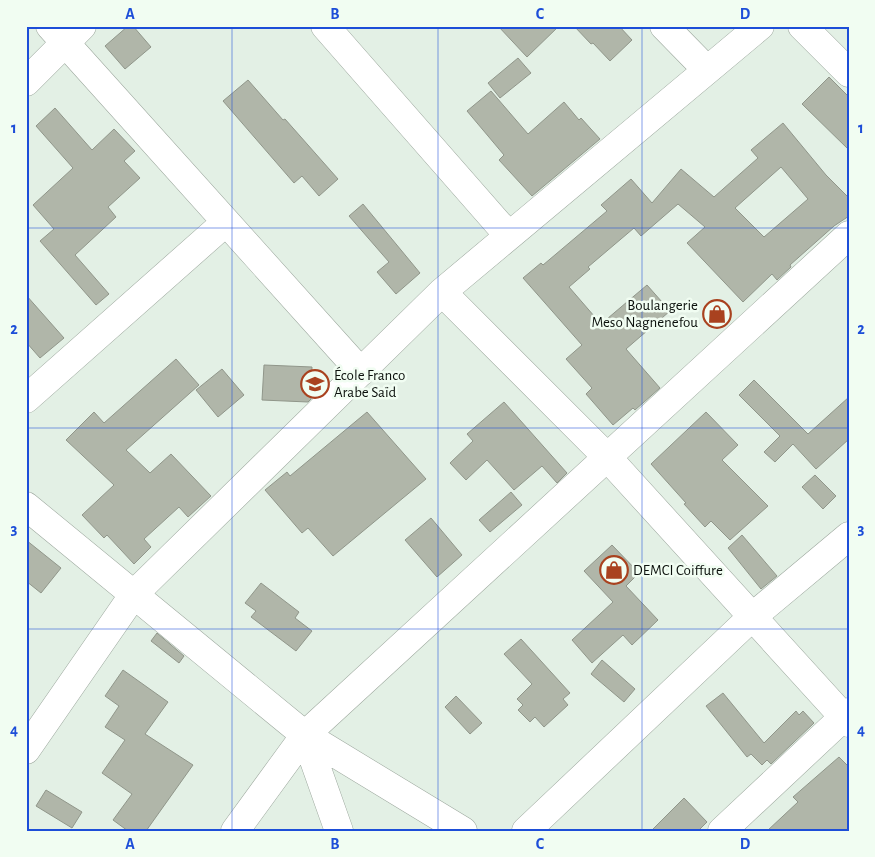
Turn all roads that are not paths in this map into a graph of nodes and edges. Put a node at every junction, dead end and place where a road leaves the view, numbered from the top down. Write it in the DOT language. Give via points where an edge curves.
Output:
graph roads {
  1 [pos="325,26"];
  2 [pos="664,26"];
  3 [pos="760,26"];
  4 [pos="802,26"];
  5 [pos="66,32"];
  6 [pos="707,70"];
  7 [pos="849,73"];
  8 [pos="26,82"];
  9 [pos="226,222"];
  10 [pos="849,235"];
  11 [pos="509,236"];
  12 [pos="442,292"];
  13 [pos="361,372"];
  14 [pos="26,399"];
  15 [pos="607,458"];
  16 [pos="26,506"];
  17 [pos="849,536"];
  18 [pos="134,594"];
  19 [pos="752,617"];
  20 [pos="847,718"];
  21 [pos="305,734"];
  22 [pos="26,750"];
  23 [pos="235,831"];
  24 [pos="339,831"];
  25 [pos="463,831"];
  26 [pos="526,831"];
  27 [pos="722,831"];
  1 -- 11 [label="street"];
  2 -- 6 [label="street"];
  3 -- 6 [label="street"];
  4 -- 7 [label="street"];
  5 -- 8 [label="street"];
  5 -- 9 [label="street"];
  6 -- 11 [label="street"];
  9 -- 13 [label="street"];
  9 -- 14 [label="street"];
  10 -- 15 [label="street"];
  11 -- 12 [label="street"];
  12 -- 13 [label="street"];
  12 -- 15 [label="street"];
  13 -- 18 [label="street"];
  15 -- 19 [label="street"];
  15 -- 21 [label="street"];
  16 -- 18 [label="street"];
  17 -- 19 [label="street"];
  18 -- 21 [label="street"];
  18 -- 22 [label="street"];
  19 -- 20 [label="street"];
  19 -- 26 [label="street"];
  20 -- 27 [label="street"];
  21 -- 23 [label="street"];
  21 -- 24 [label="street"];
  21 -- 25 [label="street"];
}
